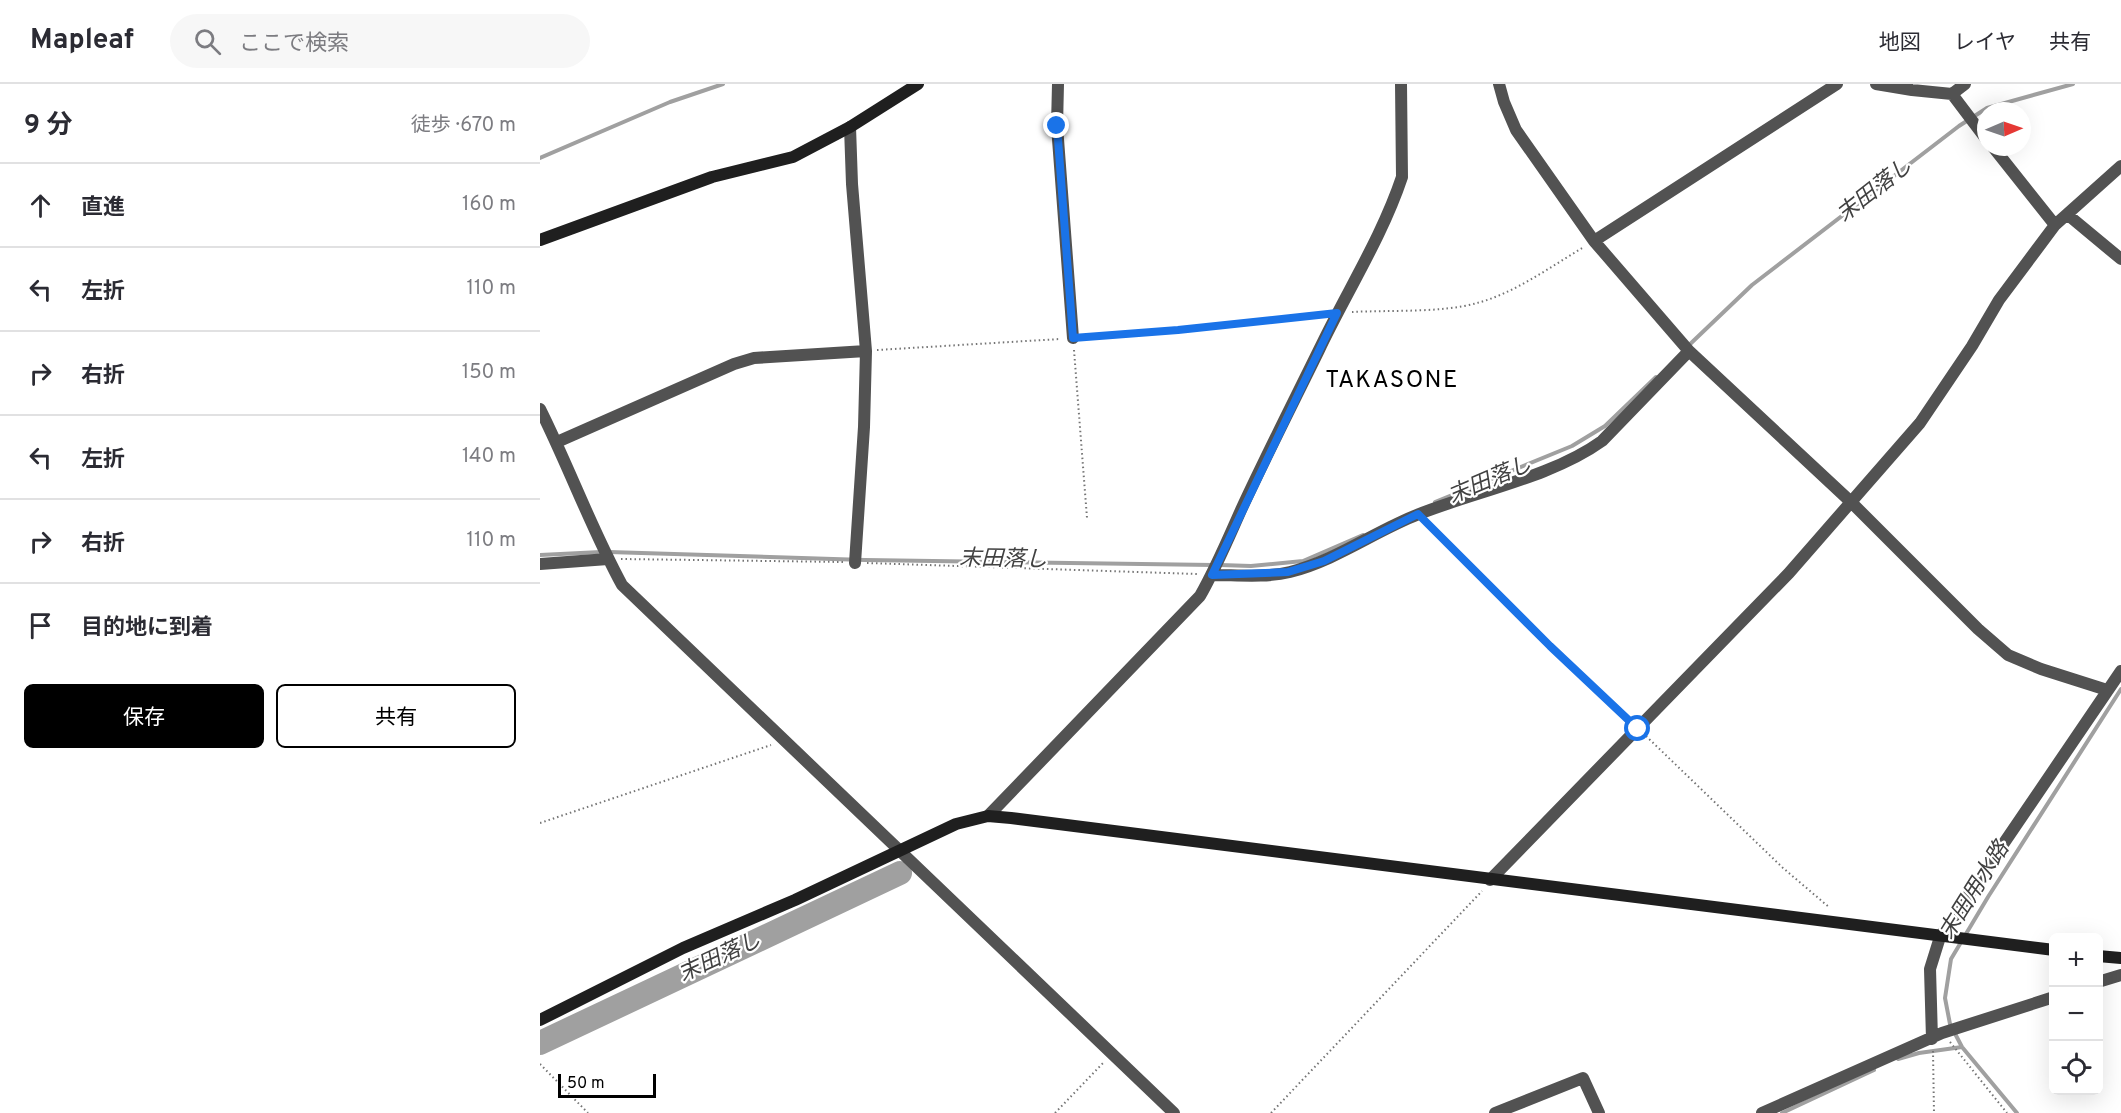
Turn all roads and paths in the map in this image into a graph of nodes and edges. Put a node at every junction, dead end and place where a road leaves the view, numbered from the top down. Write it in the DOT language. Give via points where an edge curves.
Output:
graph roads {
  1 [pos="918,84"];
  2 [pos="1058,84"];
  3 [pos="1401,84"];
  4 [pos="1499,84"];
  5 [pos="1837,84"];
  6 [pos="1876,84"];
  7 [pos="1965,84"];
  8 [pos="1952,94"];
  9 [pos="850,127"];
  10 [pos="1977,127"];
  11 [pos="2000,156"];
  12 [pos="2121,166"];
  13 [pos="2068,215"];
  14 [pos="2055,225"];
  15 [pos="540,240"];
  16 [pos="1594,241"];
  17 [pos="2121,259"];
  18 [pos="1337,313"];
  19 [pos="1073,338"];
  20 [pos="866,351"];
  21 [pos="1689,351"];
  22 [pos="540,409"];
  23 [pos="557,442"];
  24 [pos="1851,502"];
  25 [pos="1418,514"];
  26 [pos="1087,518"];
  27 [pos="608,559"];
  28 [pos="855,562"];
  29 [pos="540,564"];
  30 [pos="1212,575"];
  31 [pos="2121,671"];
  32 [pos="2107,690"];
  33 [pos="1638,729"];
  34 [pos="785,740"];
  35 [pos="988,816"];
  36 [pos="540,823"];
  37 [pos="900,849"];
  38 [pos="1490,880"];
  39 [pos="1832,910"];
  40 [pos="1940,937"];
  41 [pos="2049,949"];
  42 [pos="2103,956"];
  43 [pos="2121,958"];
  44 [pos="2121,975"];
  45 [pos="2103,980"];
  46 [pos="2049,999"];
  47 [pos="540,1020"];
  48 [pos="1937,1036"];
  49 [pos="1112,1053"];
  50 [pos="540,1064"];
  51 [pos="588,1113"];
  52 [pos="1055,1113"];
  53 [pos="1174,1113"];
  54 [pos="1270,1113"];
  55 [pos="1495,1113"];
  56 [pos="1599,1113"];
  57 [pos="1762,1113"];
  58 [pos="1934,1113"];
  59 [pos="2007,1113"];
  1 -- 9 [label="street"];
  2 -- 19 [label="street" via="1057,126"];
  3 -- 18 [label="street" via="1402,177"];
  4 -- 16 [label="street" via="1516,130"];
  5 -- 16 [label="street"];
  6 -- 8 [label="street"];
  7 -- 8 [label="street"];
  8 -- 10 [label="street"];
  9 -- 15 [label="street" via="793,157 712,177"];
  9 -- 20 [label="street"];
  11 -- 14 [label="street"];
  12 -- 13 [label="street"];
  13 -- 14 [label="street"];
  13 -- 17 [label="street"];
  14 -- 24 [label="street" via="2000,300 1920,423"];
  16 -- 18 [label="path" via="1524,283 1479,303"];
  16 -- 21 [label="street"];
  18 -- 19 [label="path"];
  18 -- 30 [label="street"];
  19 -- 20 [label="path"];
  19 -- 26 [label="path"];
  20 -- 23 [label="street" via="754,358"];
  20 -- 28 [label="street"];
  21 -- 24 [label="street"];
  21 -- 25 [label="street" via="1602,441 1587,451 1564,464"];
  22 -- 23 [label="street"];
  23 -- 27 [label="street"];
  24 -- 32 [label="street" via="2008,655"];
  24 -- 33 [label="street" via="1789,573"];
  25 -- 30 [label="street" via="1324,561 1297,570"];
  25 -- 33 [label="path"];
  27 -- 28 [label="path"];
  27 -- 29 [label="street"];
  27 -- 34 [label="street" via="622,585"];
  28 -- 30 [label="path"];
  30 -- 35 [label="street" via="1200,596"];
  31 -- 32 [label="street"];
  32 -- 40 [label="street"];
  33 -- 38 [label="street"];
  33 -- 39 [label="path"];
  34 -- 36 [label="path"];
  34 -- 37 [label="street"];
  35 -- 37 [label="street" via="956,824"];
  35 -- 38 [label="street"];
  37 -- 47 [label="street" via="683,948"];
  37 -- 49 [label="street"];
  38 -- 40 [label="street"];
  38 -- 54 [label="path"];
  40 -- 41 [label="street"];
  40 -- 48 [label="street" via="1930,969"];
  42 -- 43 [label="street"];
  44 -- 45 [label="street"];
  46 -- 48 [label="street"];
  48 -- 57 [label="street"];
  48 -- 58 [label="path"];
  48 -- 59 [label="path"];
  49 -- 52 [label="path"];
  49 -- 53 [label="street"];
  50 -- 51 [label="path"];
  55 -- 56 [label="street" via="1583,1078"];
}
